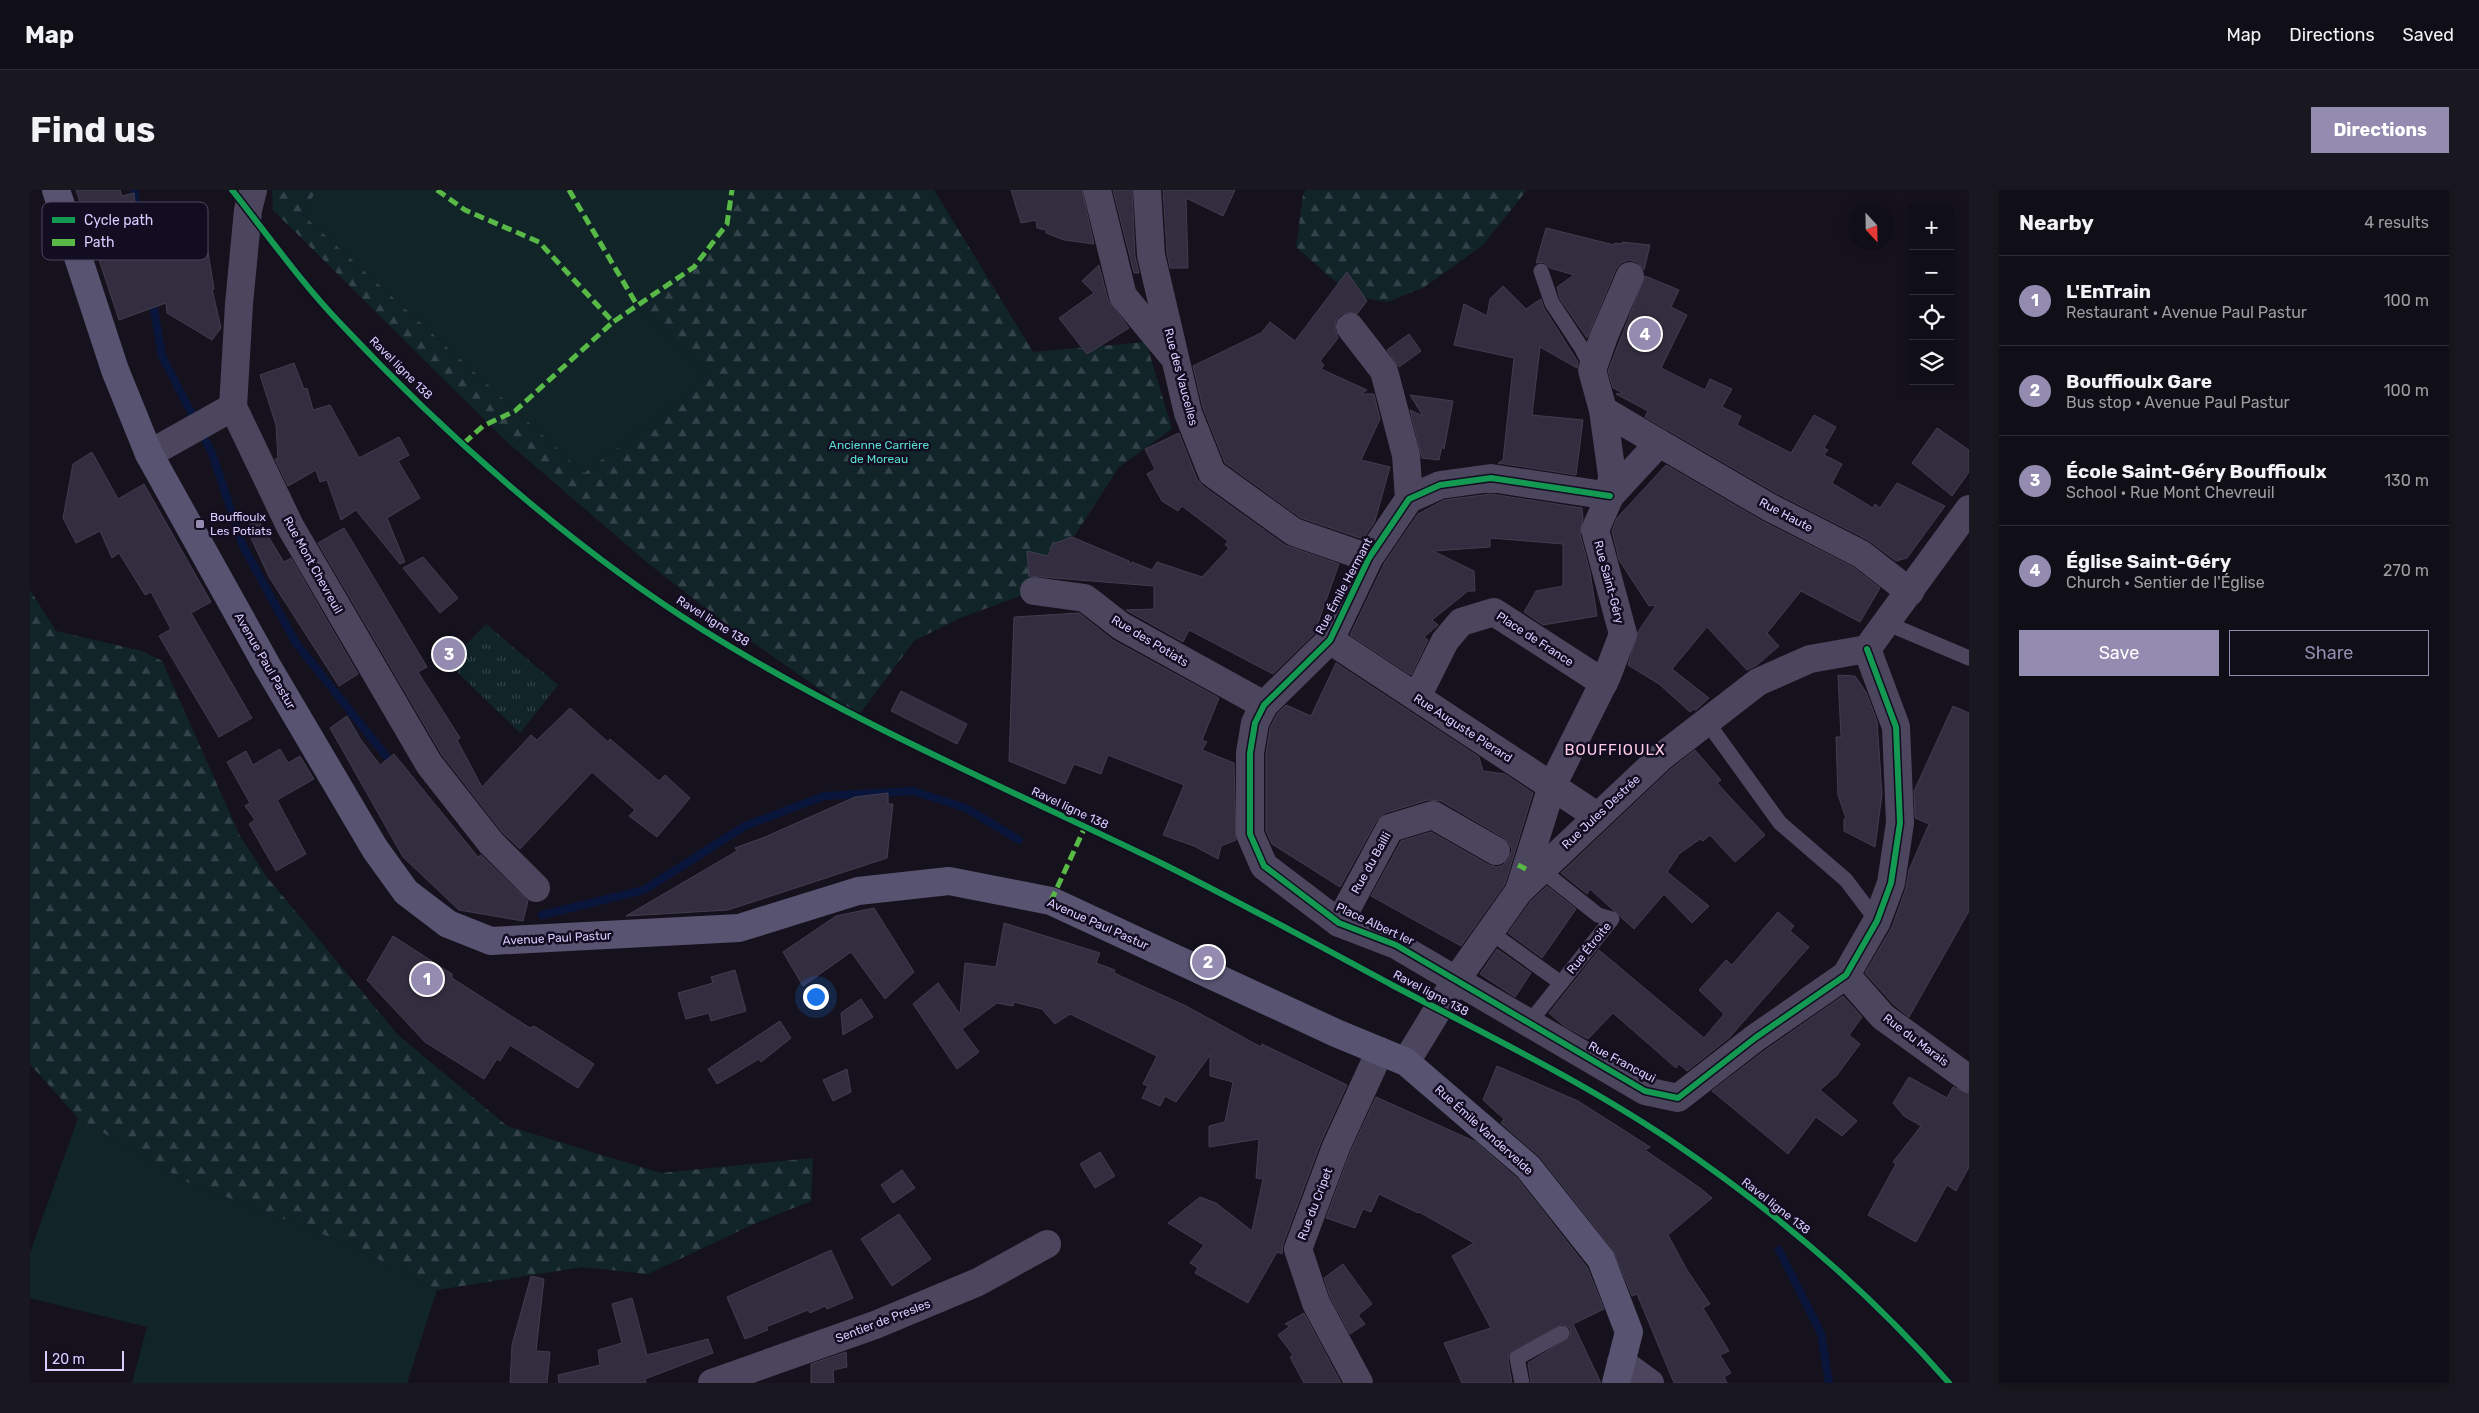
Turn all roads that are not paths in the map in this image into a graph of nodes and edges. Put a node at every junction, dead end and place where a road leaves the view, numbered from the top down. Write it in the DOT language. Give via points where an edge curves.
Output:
graph roads {
  1 [pos="56,190"];
  2 [pos="253,190"];
  3 [pos="1096,190"];
  4 [pos="1147,190"];
  5 [pos="60,202"];
  6 [pos="79,260"];
  7 [pos="1541,271"];
  8 [pos="1630,276"];
  9 [pos="1350,327"];
  10 [pos="1176,360"];
  11 [pos="1592,370"];
  12 [pos="1603,410"];
  13 [pos="224,412"];
  14 [pos="1659,443"];
  15 [pos="149,454"];
  16 [pos="1610,496"];
  17 [pos="1409,499"];
  18 [pos="1969,509"];
  19 [pos="1368,558"];
  20 [pos="1034,591"];
  21 [pos="1910,592"];
  22 [pos="1886,623"];
  23 [pos="1330,640"];
  24 [pos="1867,648"];
  25 [pos="1969,658"];
  26 [pos="1604,683"];
  27 [pos="1417,697"];
  28 [pos="1264,705"];
  29 [pos="1707,722"];
  30 [pos="1552,786"];
  31 [pos="1597,816"];
  32 [pos="1496,851"];
  33 [pos="1264,866"];
  34 [pos="1540,869"];
  35 [pos="536,888"];
  36 [pos="1519,891"];
  37 [pos="1877,921"];
  38 [pos="1338,922"];
  39 [pos="1490,932"];
  40 [pos="1846,975"];
  41 [pos="1456,980"];
  42 [pos="1561,983"];
  43 [pos="1529,1023"];
  44 [pos="1380,1051"];
  45 [pos="1406,1062"];
  46 [pos="1969,1079"];
  47 [pos="1048,1244"];
  48 [pos="1562,1333"];
  49 [pos="1618,1373"];
  50 [pos="712,1383"];
  51 [pos="1359,1383"];
  52 [pos="1522,1383"];
  53 [pos="1650,1383"];
  1 -- 5 [label="main road, Avenue Paul Pastur"];
  2 -- 13 [label="street, Rue Mont Chevreuil"];
  3 -- 10 [label="street" via="1123,296"];
  4 -- 10 [label="street, Rue des Vaucelles" via="1151,255"];
  6 -- 15 [label="main road, Avenue Paul Pastur" via="115,370"];
  7 -- 11 [label="lane" via="1552,303"];
  8 -- 11 [label="street"];
  9 -- 17 [label="street" via="1384,372 1406,455"];
  10 -- 19 [label="street, Rue des Vaucelles" via="1188,414 1212,473 1294,532"];
  11 -- 12 [label="street"];
  12 -- 14 [label="street, Rue Haute"];
  12 -- 16 [label="street" via="1610,452"];
  13 -- 15 [label="street"];
  13 -- 35 [label="street, Rue Mont Chevreuil" via="429,764 491,843"];
  14 -- 16 [label="street"];
  14 -- 21 [label="street, Rue Haute" via="1769,508 1861,554"];
  15 -- 44 [label="main road, Avenue Paul Pastur" via="266,664 375,849 406,892 448,924 491,941 739,928 858,891 949,881 1051,901"];
  16 -- 17 [label="street" via="1490,478 1440,485"];
  16 -- 26 [label="street, Rue Saint-Géry" via="1595,530 1623,634"];
  17 -- 19 [label="street, Rue Émile Hermant"];
  18 -- 21 [label="street"];
  19 -- 23 [label="street, Rue Émile Hermant"];
  20 -- 28 [label="street, Rue des Potiats" via="1085,598 1121,626"];
  21 -- 22 [label="street"];
  22 -- 24 [label="street"];
  22 -- 25 [label="lane"];
  23 -- 27 [label="street, Rue Auguste Pierard"];
  23 -- 28 [label="street, Rue Émile Hermant"];
  24 -- 29 [label="street, Rue Jules Destrée" via="1810,659 1758,682"];
  24 -- 37 [label="street" via="1896,728 1899,813 1891,882"];
  26 -- 27 [label="street, Place de France" via="1494,612 1461,622 1445,641"];
  26 -- 30 [label="street, Rue Saint-Géry"];
  27 -- 30 [label="street, Rue Auguste Pierard"];
  28 -- 33 [label="street, Rue Émile Hermant" via="1255,723 1250,753 1250,834"];
  29 -- 31 [label="street, Rue Jules Destrée" via="1661,757"];
  29 -- 37 [label="lane" via="1780,823 1846,880"];
  30 -- 31 [label="street, Rue Auguste Pierard"];
  30 -- 36 [label="street, Rue Saint-Géry"];
  31 -- 34 [label="street, Rue Jules Destrée"];
  32 -- 38 [label="street, Rue du Bailli" via="1433,815 1390,828"];
  33 -- 38 [label="street, Place Albert Ier"];
  34 -- 36 [label="street, Rue Jules Destrée"];
  34 -- 42 [label="lane, Rue Étroite" via="1598,915 1612,919"];
  36 -- 39 [label="street, Rue Jules Destrée"];
  37 -- 40 [label="street"];
  38 -- 41 [label="street, Place Albert Ier" via="1396,945"];
  39 -- 41 [label="street, Rue Jules Destrée"];
  39 -- 42 [label="lane"];
  40 -- 43 [label="street, Rue Francqui" via="1755,1038 1678,1098 1645,1091"];
  40 -- 46 [label="street, Rue du Marais" via="1883,1016"];
  41 -- 43 [label="street, Rue Francqui"];
  41 -- 45 [label="street, Rue Jules Destrée"];
  42 -- 43 [label="lane, Rue Étroite"];
  44 -- 45 [label="main road, Avenue Paul Pastur"];
  44 -- 51 [label="street, Rue du Cripet" via="1336,1147 1298,1249 1316,1303"];
  45 -- 49 [label="main road, Rue Émile Vandervelde" via="1528,1167 1601,1259 1629,1332"];
  47 -- 50 [label="street, Sentier de Presles" via="978,1282 875,1325"];
  48 -- 52 [label="lane" via="1517,1358"];
  49 -- 53 [label="street"];
}
